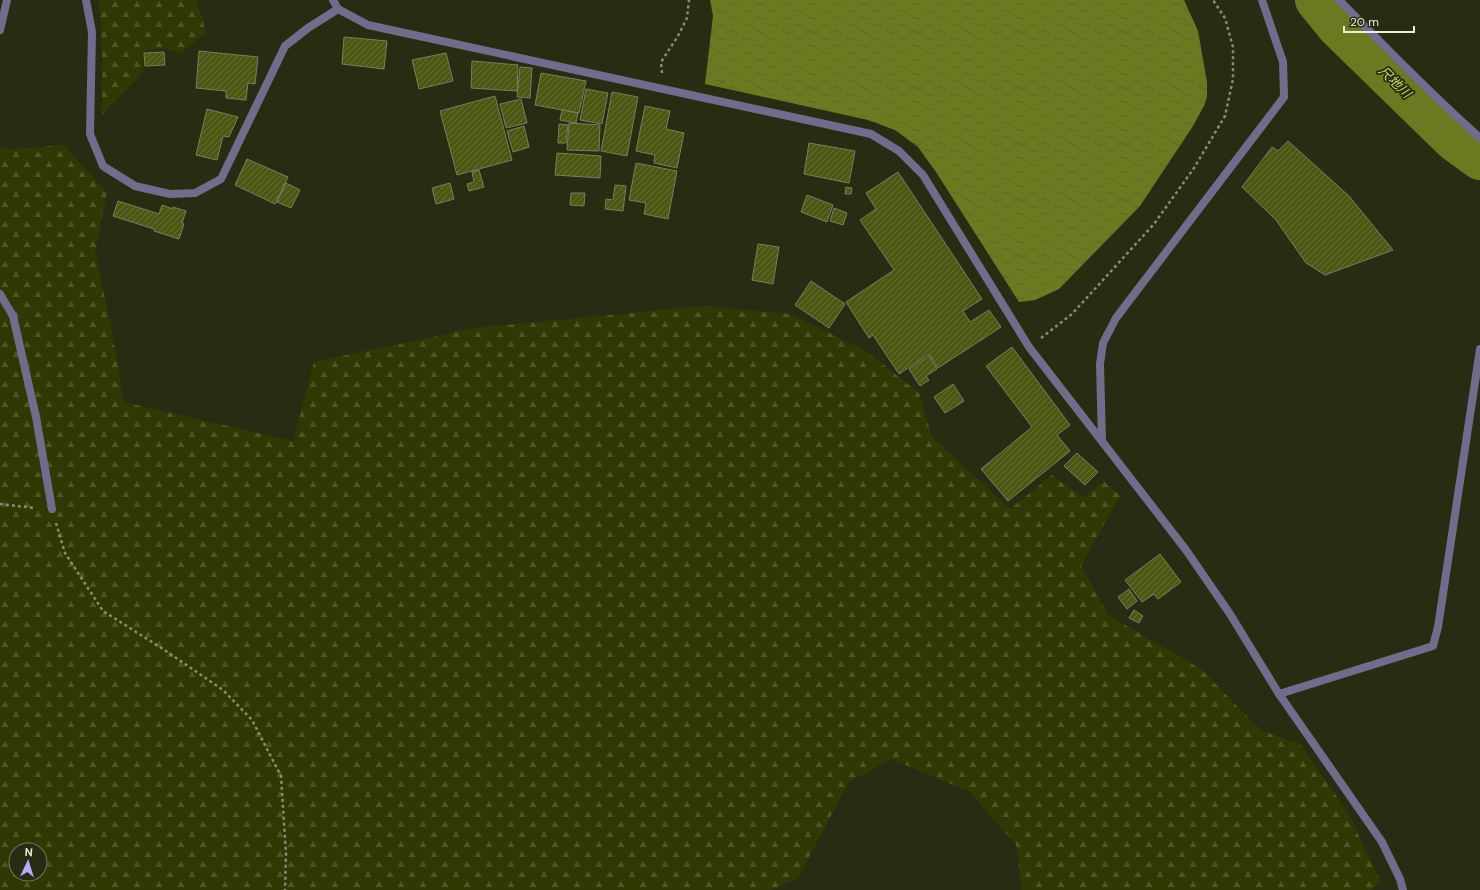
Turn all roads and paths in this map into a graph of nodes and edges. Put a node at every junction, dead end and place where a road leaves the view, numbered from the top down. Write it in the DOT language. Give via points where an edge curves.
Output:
graph roads {
  1 [pos="6,0"];
  2 [pos="86,0"];
  3 [pos="333,0"];
  4 [pos="689,0"];
  5 [pos="1214,0"];
  6 [pos="1262,0"];
  7 [pos="1339,0"];
  8 [pos="338,9"];
  9 [pos="0,30"];
  10 [pos="664,89"];
  11 [pos="1480,138"];
  12 [pos="0,294"];
  13 [pos="1029,347"];
  14 [pos="1480,349"];
  15 [pos="1102,441"];
  16 [pos="0,504"];
  17 [pos="52,509"];
  18 [pos="1279,694"];
  19 [pos="285,890"];
  20 [pos="1403,890"];
  1 -- 9 [label="street"];
  2 -- 8 [label="street" via="92,32 90,134 102,166 135,186 170,194 195,193 221,180 285,46"];
  3 -- 8 [label="street"];
  4 -- 10 [label="path" via="688,18 661,62"];
  5 -- 13 [label="path" via="1225,18 1233,47 1233,79 1224,116 1194,168 1154,224 1072,314"];
  6 -- 15 [label="street" via="1283,62 1284,97 1116,318 1103,343 1100,364"];
  7 -- 11 [label="street"];
  8 -- 10 [label="street" via="368,25"];
  10 -- 13 [label="street" via="871,134 899,151 923,175"];
  12 -- 17 [label="street" via="13,316 36,417"];
  13 -- 15 [label="street"];
  14 -- 18 [label="street" via="1433,646"];
  15 -- 18 [label="street" via="1186,550 1230,614"];
  16 -- 17 [label="path"];
  17 -- 19 [label="path" via="65,553 103,611 223,690 252,720 281,776 286,854"];
  18 -- 20 [label="street" via="1382,842"];
}
